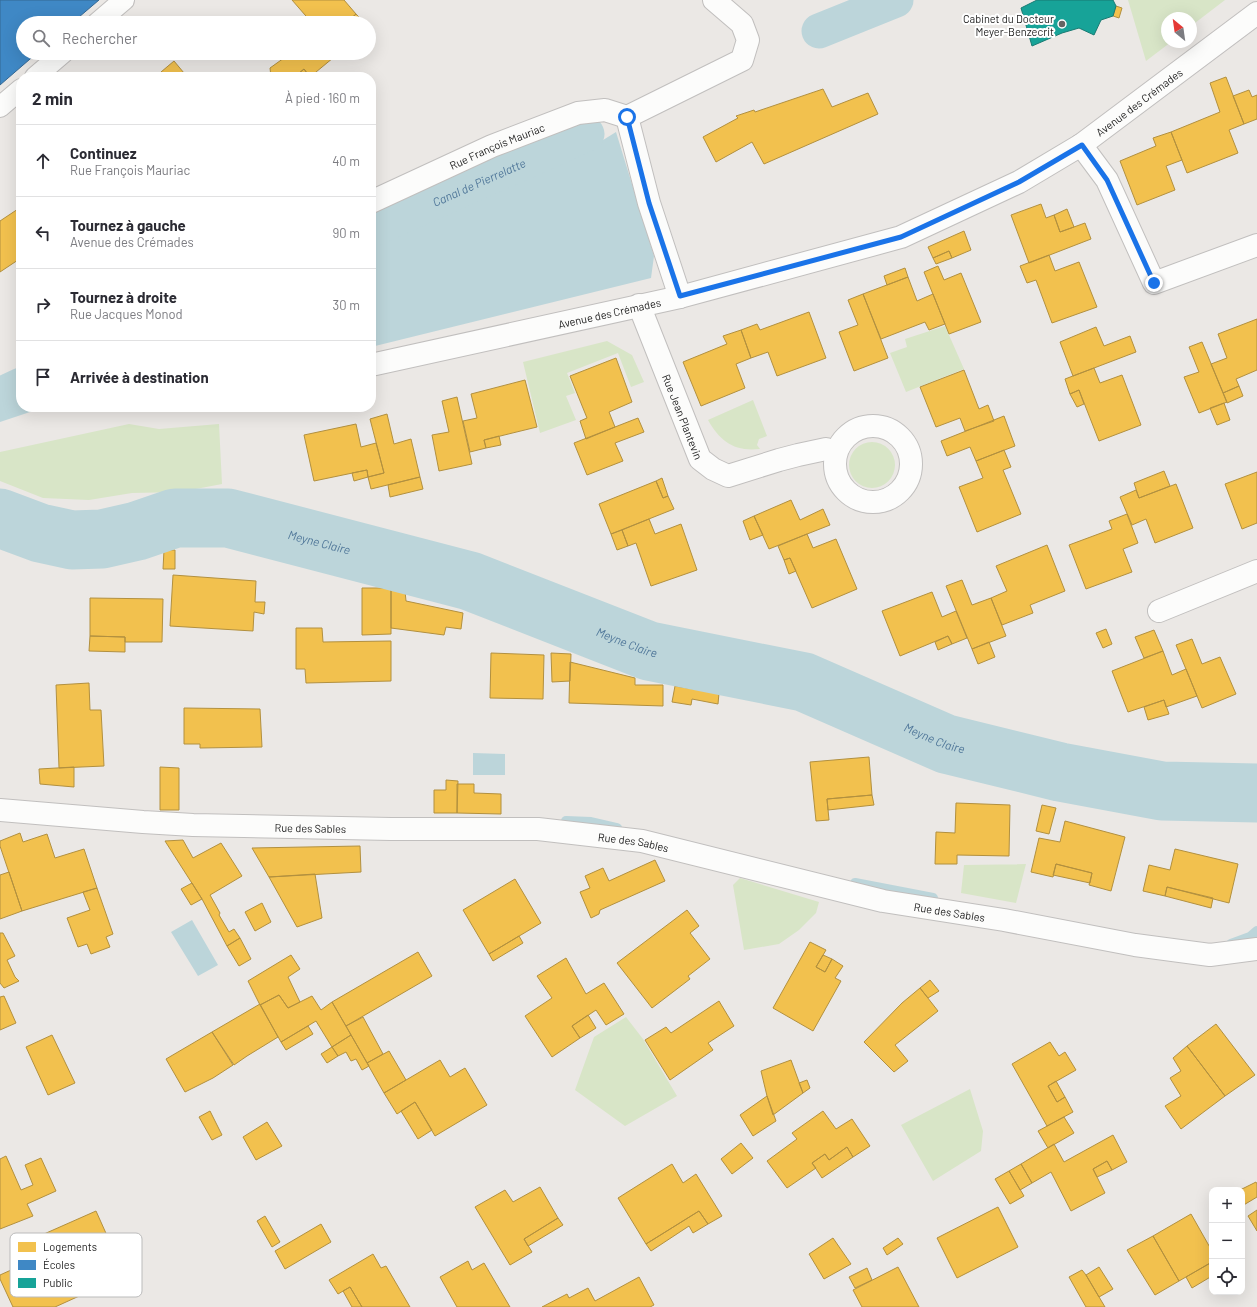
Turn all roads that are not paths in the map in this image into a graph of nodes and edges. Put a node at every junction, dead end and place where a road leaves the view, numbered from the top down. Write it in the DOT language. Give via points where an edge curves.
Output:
graph roads {
  1 [pos="124,0"];
  2 [pos="714,0"];
  3 [pos="1257,13"];
  4 [pos="105,16"];
  5 [pos="55,60"];
  6 [pos="41,72"];
  7 [pos="16,93"];
  8 [pos="0,107"];
  9 [pos="627,117"];
  10 [pos="1082,145"];
  11 [pos="376,200"];
  12 [pos="1257,245"];
  13 [pos="680,296"];
  14 [pos="639,305"];
  15 [pos="376,364"];
  16 [pos="836,452"];
  17 [pos="1257,571"];
  18 [pos="1159,611"];
  19 [pos="0,810"];
  20 [pos="1257,949"];
  1 -- 4 [label="lane"];
  2 -- 9 [label="street" via="742,24 748,40 742,60"];
  3 -- 10 [label="street, Avenue des Crémades"];
  5 -- 6 [label="lane"];
  7 -- 8 [label="lane"];
  9 -- 11 [label="street, Rue François Mauriac" via="605,110 578,113 492,146"];
  9 -- 13 [label="street" via="649,203"];
  10 -- 12 [label="street" via="1107,180 1154,283"];
  10 -- 13 [label="street, Avenue des Crémades" via="1019,182 901,237"];
  13 -- 14 [label="street, Avenue des Crémades"];
  14 -- 15 [label="street, Avenue des Crémades"];
  14 -- 16 [label="street, Rue Jean Plantevin" via="700,459 713,469 728,476 798,455 826,449"];
  17 -- 18 [label="street"];
  19 -- 20 [label="street, Rue des Sables" via="193,824 392,829 538,829 642,841 883,901 1142,946 1210,954"];
}
